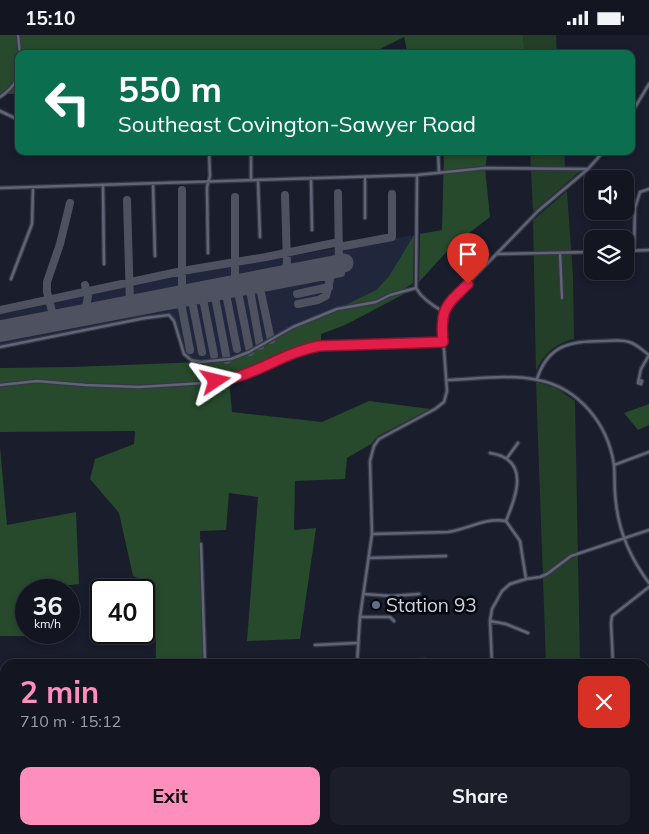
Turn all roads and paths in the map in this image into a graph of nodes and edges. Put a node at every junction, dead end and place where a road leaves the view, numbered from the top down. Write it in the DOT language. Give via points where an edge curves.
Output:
graph roads {
  1 [pos="18,35"];
  2 [pos="20,50"];
  3 [pos="15,84"];
  4 [pos="649,85"];
  5 [pos="0,97"];
  6 [pos="635,108"];
  7 [pos="0,111"];
  8 [pos="15,119"];
  9 [pos="209,155"];
  10 [pos="251,155"];
  11 [pos="438,155"];
  12 [pos="600,155"];
  13 [pos="588,169"];
  14 [pos="439,172"];
  15 [pos="417,175"];
  16 [pos="365,177"];
  17 [pos="311,178"];
  18 [pos="252,180"];
  19 [pos="258,180"];
  20 [pos="208,182"];
  21 [pos="153,183"];
  22 [pos="103,185"];
  23 [pos="33,187"];
  24 [pos="0,188"];
  25 [pos="649,189"];
  26 [pos="365,218"];
  27 [pos="312,230"];
  28 [pos="260,237"];
  29 [pos="649,250"];
  30 [pos="634,251"];
  31 [pos="584,252"];
  32 [pos="208,253"];
  33 [pos="560,253"];
  34 [pos="498,254"];
  35 [pos="155,255"];
  36 [pos="104,264"];
  37 [pos="11,279"];
  38 [pos="416,288"];
  39 [pos="562,298"];
  40 [pos="444,312"];
  41 [pos="443,342"];
  42 [pos="0,347"];
  43 [pos="649,355"];
  44 [pos="537,379"];
  45 [pos="446,380"];
  46 [pos="640,380"];
  47 [pos="0,385"];
  48 [pos="518,443"];
  49 [pos="649,451"];
  50 [pos="490,453"];
  51 [pos="506,458"];
  52 [pos="614,465"];
  53 [pos="506,521"];
  54 [pos="649,530"];
  55 [pos="372,534"];
  56 [pos="624,539"];
  57 [pos="201,544"];
  58 [pos="446,556"];
  59 [pos="369,558"];
  60 [pos="526,579"];
  61 [pos="649,583"];
  62 [pos="649,587"];
  63 [pos="364,594"];
  64 [pos="419,594"];
  65 [pos="360,617"];
  66 [pos="394,621"];
  67 [pos="490,621"];
  68 [pos="528,633"];
  69 [pos="358,643"];
  70 [pos="315,645"];
  71 [pos="205,659"];
  72 [pos="357,659"];
  73 [pos="492,659"];
  74 [pos="613,659"];
  1 -- 2 [label="street"];
  3 -- 5 [label="street"];
  4 -- 6 [label="street"];
  7 -- 8 [label="street"];
  9 -- 20 [label="street"];
  10 -- 18 [label="street"];
  11 -- 14 [label="street"];
  12 -- 13 [label="street"];
  13 -- 14 [label="street" via="485,168"];
  13 -- 34 [label="street" via="538,211"];
  14 -- 15 [label="street"];
  15 -- 16 [label="street"];
  15 -- 38 [label="street"];
  16 -- 17 [label="street"];
  16 -- 26 [label="street"];
  17 -- 19 [label="street"];
  17 -- 27 [label="street"];
  18 -- 19 [label="street"];
  18 -- 20 [label="street"];
  19 -- 28 [label="street"];
  20 -- 21 [label="street"];
  20 -- 32 [label="street"];
  21 -- 22 [label="street"];
  21 -- 35 [label="street"];
  22 -- 23 [label="street"];
  22 -- 36 [label="street"];
  23 -- 24 [label="street"];
  23 -- 37 [label="street" via="32,224"];
  25 -- 30 [label="street" via="640,192 635,208"];
  29 -- 30 [label="street"];
  31 -- 33 [label="street"];
  33 -- 34 [label="street"];
  33 -- 39 [label="street"];
  34 -- 40 [label="street"];
  38 -- 40 [label="street" via="420,295"];
  38 -- 42 [label="street" via="376,302 337,309 231,359 191,360 184,354 174,321 169,315"];
  40 -- 41 [label="street"];
  41 -- 45 [label="street"];
  41 -- 47 [label="street" via="319,346 304,349 235,379 204,383 139,387 37,381"];
  43 -- 44 [label="street" via="627,341 572,343 557,350 545,362"];
  43 -- 46 [label="street" via="641,369"];
  44 -- 45 [label="street"];
  44 -- 52 [label="street" via="572,394 588,408 602,427"];
  45 -- 55 [label="street" via="446,396 442,404 379,439 374,446 370,461"];
  48 -- 51 [label="street"];
  49 -- 52 [label="street"];
  50 -- 51 [label="street"];
  51 -- 53 [label="street" via="514,467 518,484"];
  52 -- 56 [label="street" via="616,502"];
  53 -- 55 [label="street" via="487,520 460,531"];
  53 -- 60 [label="street" via="520,541"];
  54 -- 56 [label="street"];
  55 -- 59 [label="street"];
  56 -- 60 [label="street" via="571,556 547,574"];
  56 -- 61 [label="street"];
  57 -- 71 [label="street"];
  58 -- 59 [label="street"];
  59 -- 63 [label="street"];
  60 -- 67 [label="street" via="502,591 492,609"];
  62 -- 74 [label="street" via="612,616"];
  63 -- 64 [label="street"];
  63 -- 65 [label="street"];
  65 -- 66 [label="street" via="386,617"];
  65 -- 69 [label="street"];
  67 -- 68 [label="street"];
  67 -- 73 [label="street"];
  69 -- 70 [label="street"];
  69 -- 72 [label="street"];
}
